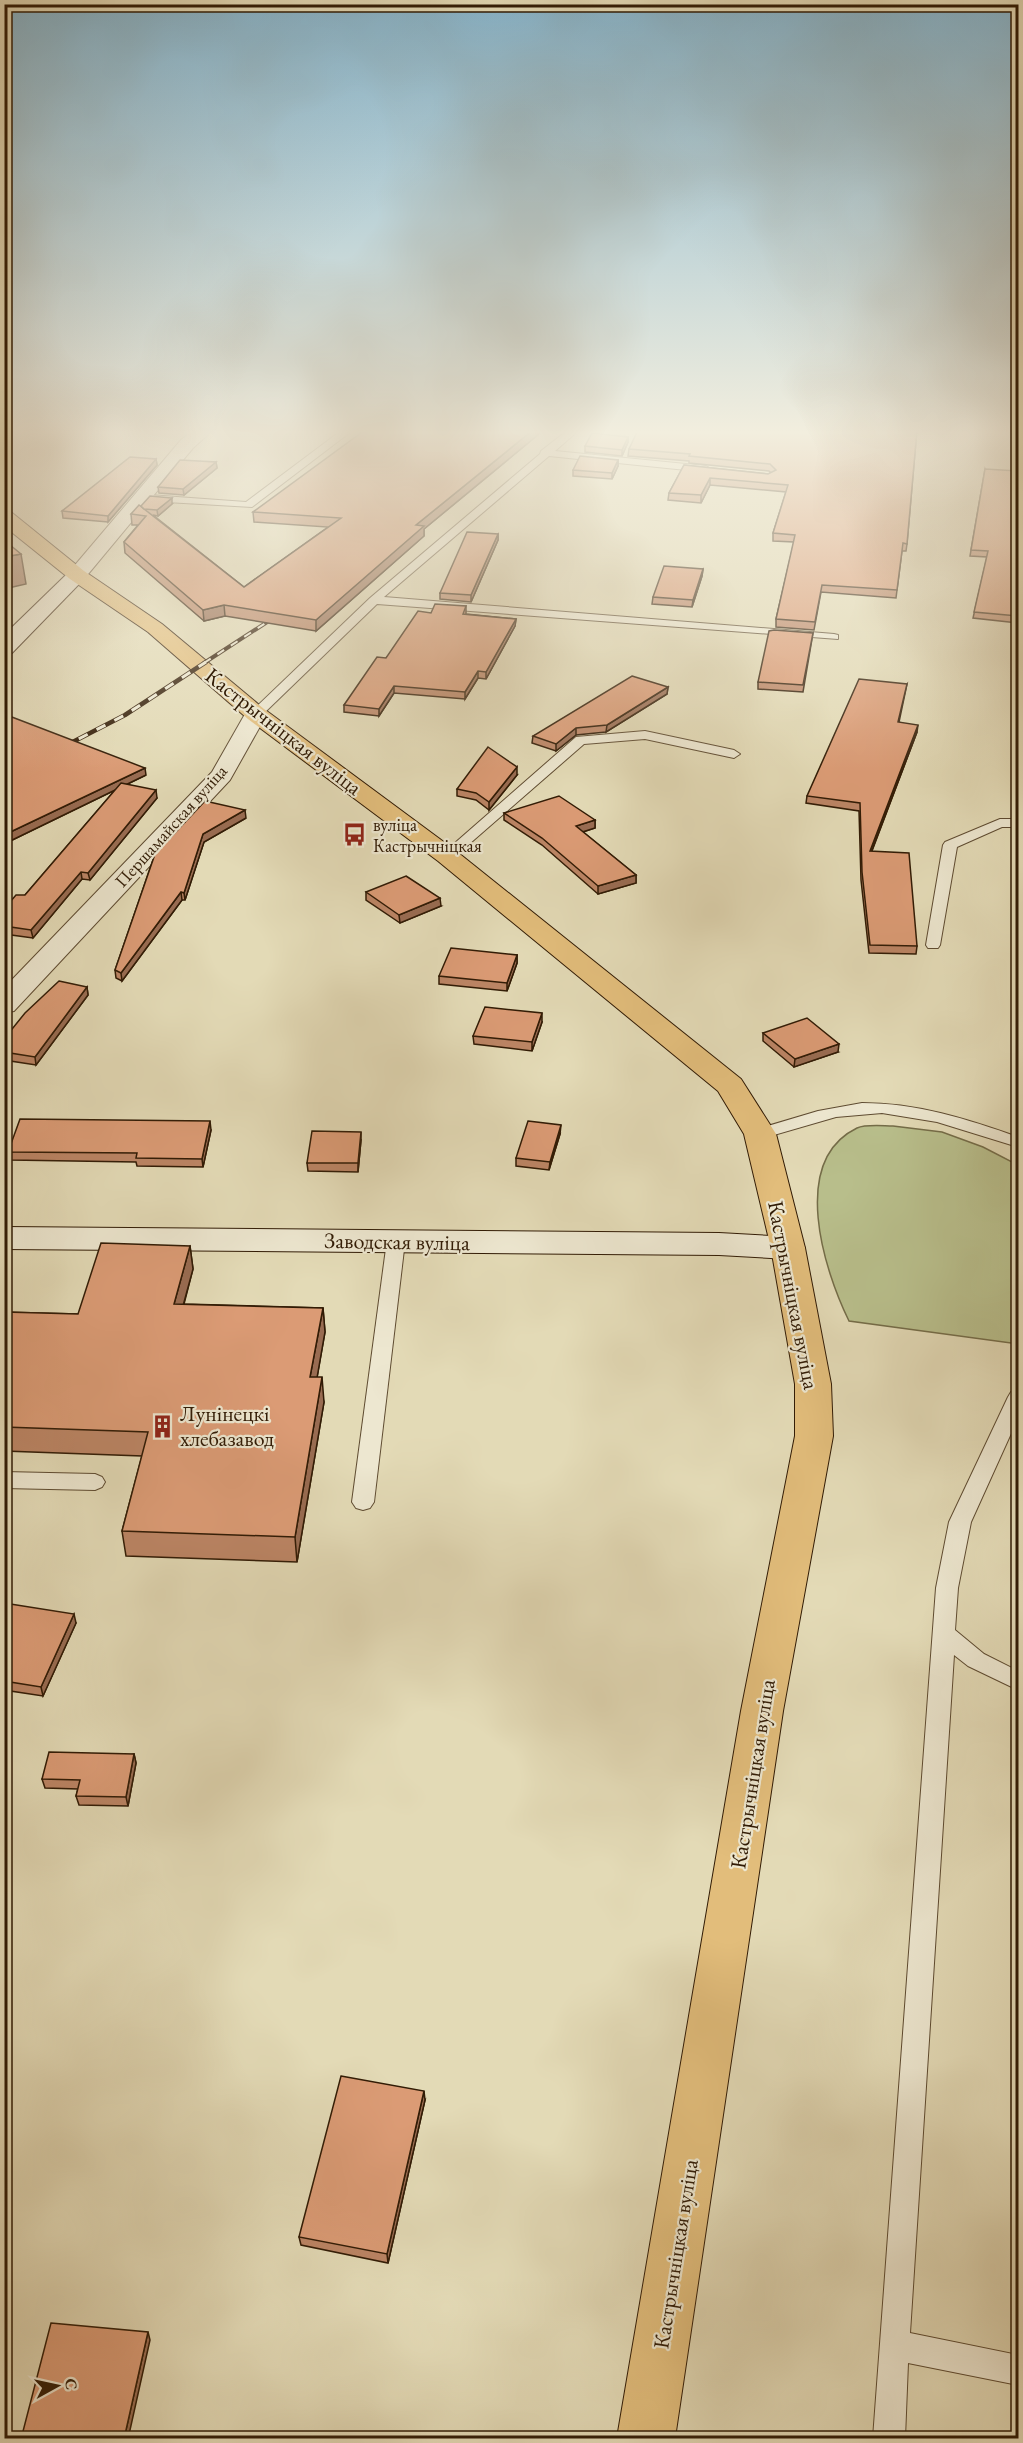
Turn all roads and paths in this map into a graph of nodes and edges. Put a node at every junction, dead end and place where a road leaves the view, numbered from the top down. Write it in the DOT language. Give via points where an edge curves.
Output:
graph roads {
  1 [pos="39,544"];
  2 [pos="104,544"];
  3 [pos="439,544"];
  4 [pos="77,575"];
  5 [pos="374,600"];
  6 [pos="834,637"];
  7 [pos="8,639"];
  8 [pos="256,714"];
  9 [pos="734,753"];
  10 [pos="1018,823"];
  11 [pos="447,856"];
  12 [pos="933,945"];
  13 [pos="4,1005"];
  14 [pos="760,1134"];
  15 [pos="1018,1142"];
  16 [pos="4,1238"];
  17 [pos="396,1241"];
  18 [pos="788,1248"];
  19 [pos="1018,1397"];
  20 [pos="4,1480"];
  21 [pos="95,1482"];
  22 [pos="363,1502"];
  23 [pos="944,1634"];
  24 [pos="1018,1681"];
  25 [pos="894,2345"];
  26 [pos="1018,2370"];
  27 [pos="646,2439"];
  28 [pos="890,2439"];
  1 -- 4 [label="main road, Кастрычніцкая вуліца"];
  2 -- 4 [label="street"];
  3 -- 5 [label="lane, Першамайская вуліца"];
  4 -- 7 [label="street"];
  4 -- 8 [label="main road, Кастрычніцкая вуліца" via="154,628"];
  5 -- 6 [label="lane"];
  5 -- 8 [label="lane, Першамайская вуліца"];
  8 -- 11 [label="main road, Кастрычніцкая вуліца"];
  8 -- 13 [label="street, Першамайская вуліца" via="222,775"];
  9 -- 11 [label="lane" via="645,735 580,740"];
  10 -- 12 [label="lane" via="1000,823 950,846"];
  11 -- 14 [label="main road, Кастрычніцкая вуліца" via="730,1085"];
  14 -- 15 [label="lane" via="861,1108 908,1110"];
  14 -- 18 [label="main road, Кастрычніцкая вуліца"];
  16 -- 17 [label="street, Заводская вуліца"];
  17 -- 18 [label="street, Заводская вуліца"];
  17 -- 22 [label="lane"];
  18 -- 27 [label="main road, Кастрычніцкая вуліца" via="813,1384 814,1436 762,1711"];
  19 -- 23 [label="lane" via="960,1522 947,1588"];
  20 -- 21 [label="lane"];
  23 -- 24 [label="lane" via="976,1660"];
  23 -- 25 [label="lane"];
  25 -- 26 [label="lane"];
  25 -- 28 [label="lane"];
}
